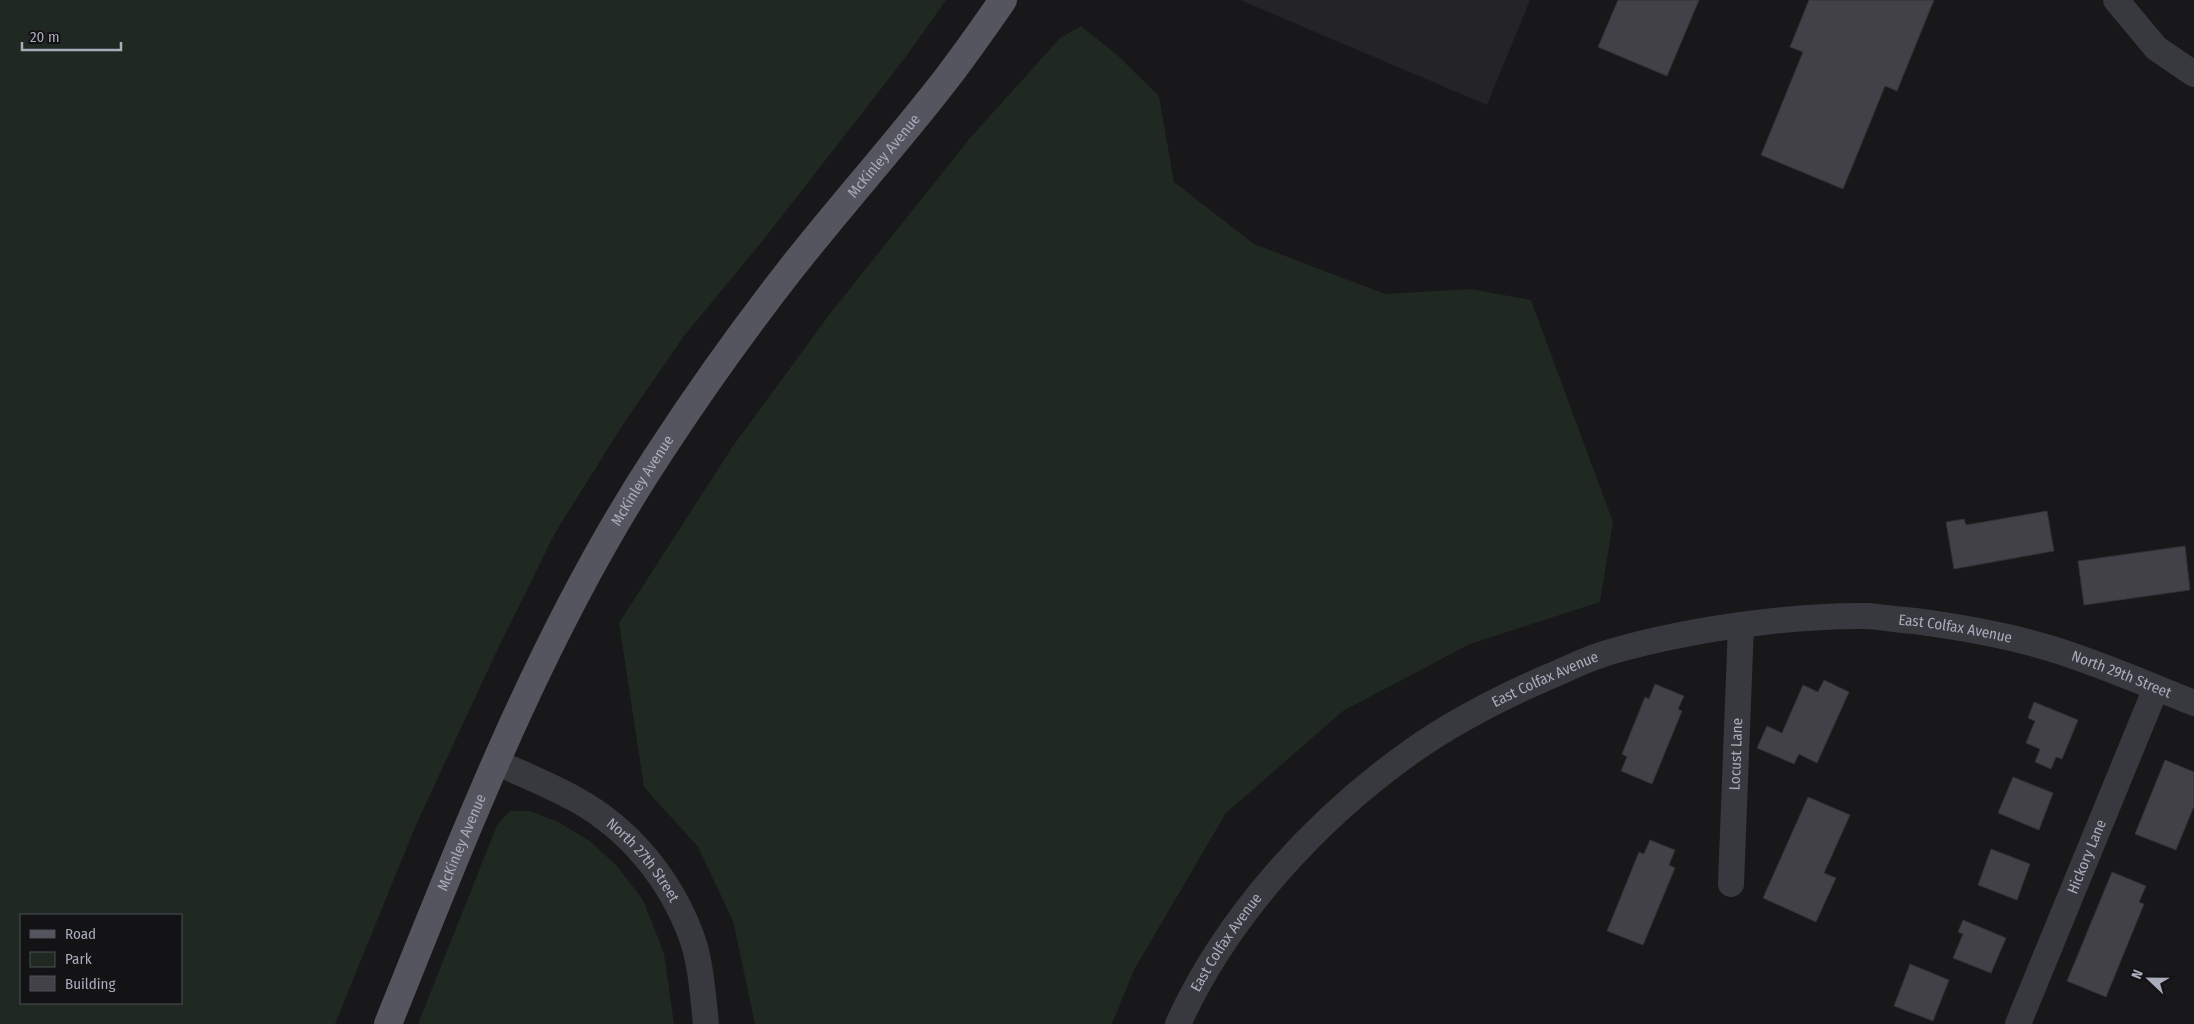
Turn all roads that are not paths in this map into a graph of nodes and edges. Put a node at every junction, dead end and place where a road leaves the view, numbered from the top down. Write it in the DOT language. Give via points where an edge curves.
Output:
graph roads {
  1 [pos="1003,0"];
  2 [pos="2116,0"];
  3 [pos="2194,74"];
  4 [pos="1742,625"];
  5 [pos="2048,647"];
  6 [pos="2156,688"];
  7 [pos="2194,703"];
  8 [pos="496,762"];
  9 [pos="1731,884"];
  10 [pos="388,1024"];
  11 [pos="706,1024"];
  12 [pos="1178,1024"];
  13 [pos="2018,1024"];
  1 -- 8 [label="main road, McKinley Avenue" via="946,79 718,364 658,454 595,558 544,657"];
  2 -- 3 [label="street" via="2156,48"];
  4 -- 5 [label="street, East Colfax Avenue" via="1792,618 1869,616 1935,624"];
  4 -- 9 [label="street, Locust Lane"];
  4 -- 12 [label="street, East Colfax Avenue" via="1658,639 1591,658 1502,698 1413,750 1347,802 1287,860 1232,931"];
  5 -- 6 [label="street, North 29th Street"];
  6 -- 7 [label="street, North 29th Street"];
  6 -- 13 [label="street, Hickory Lane"];
  8 -- 10 [label="main road, McKinley Avenue"];
  8 -- 11 [label="street, North 27th Street" via="576,799 640,849 676,900 692,940"];
}
